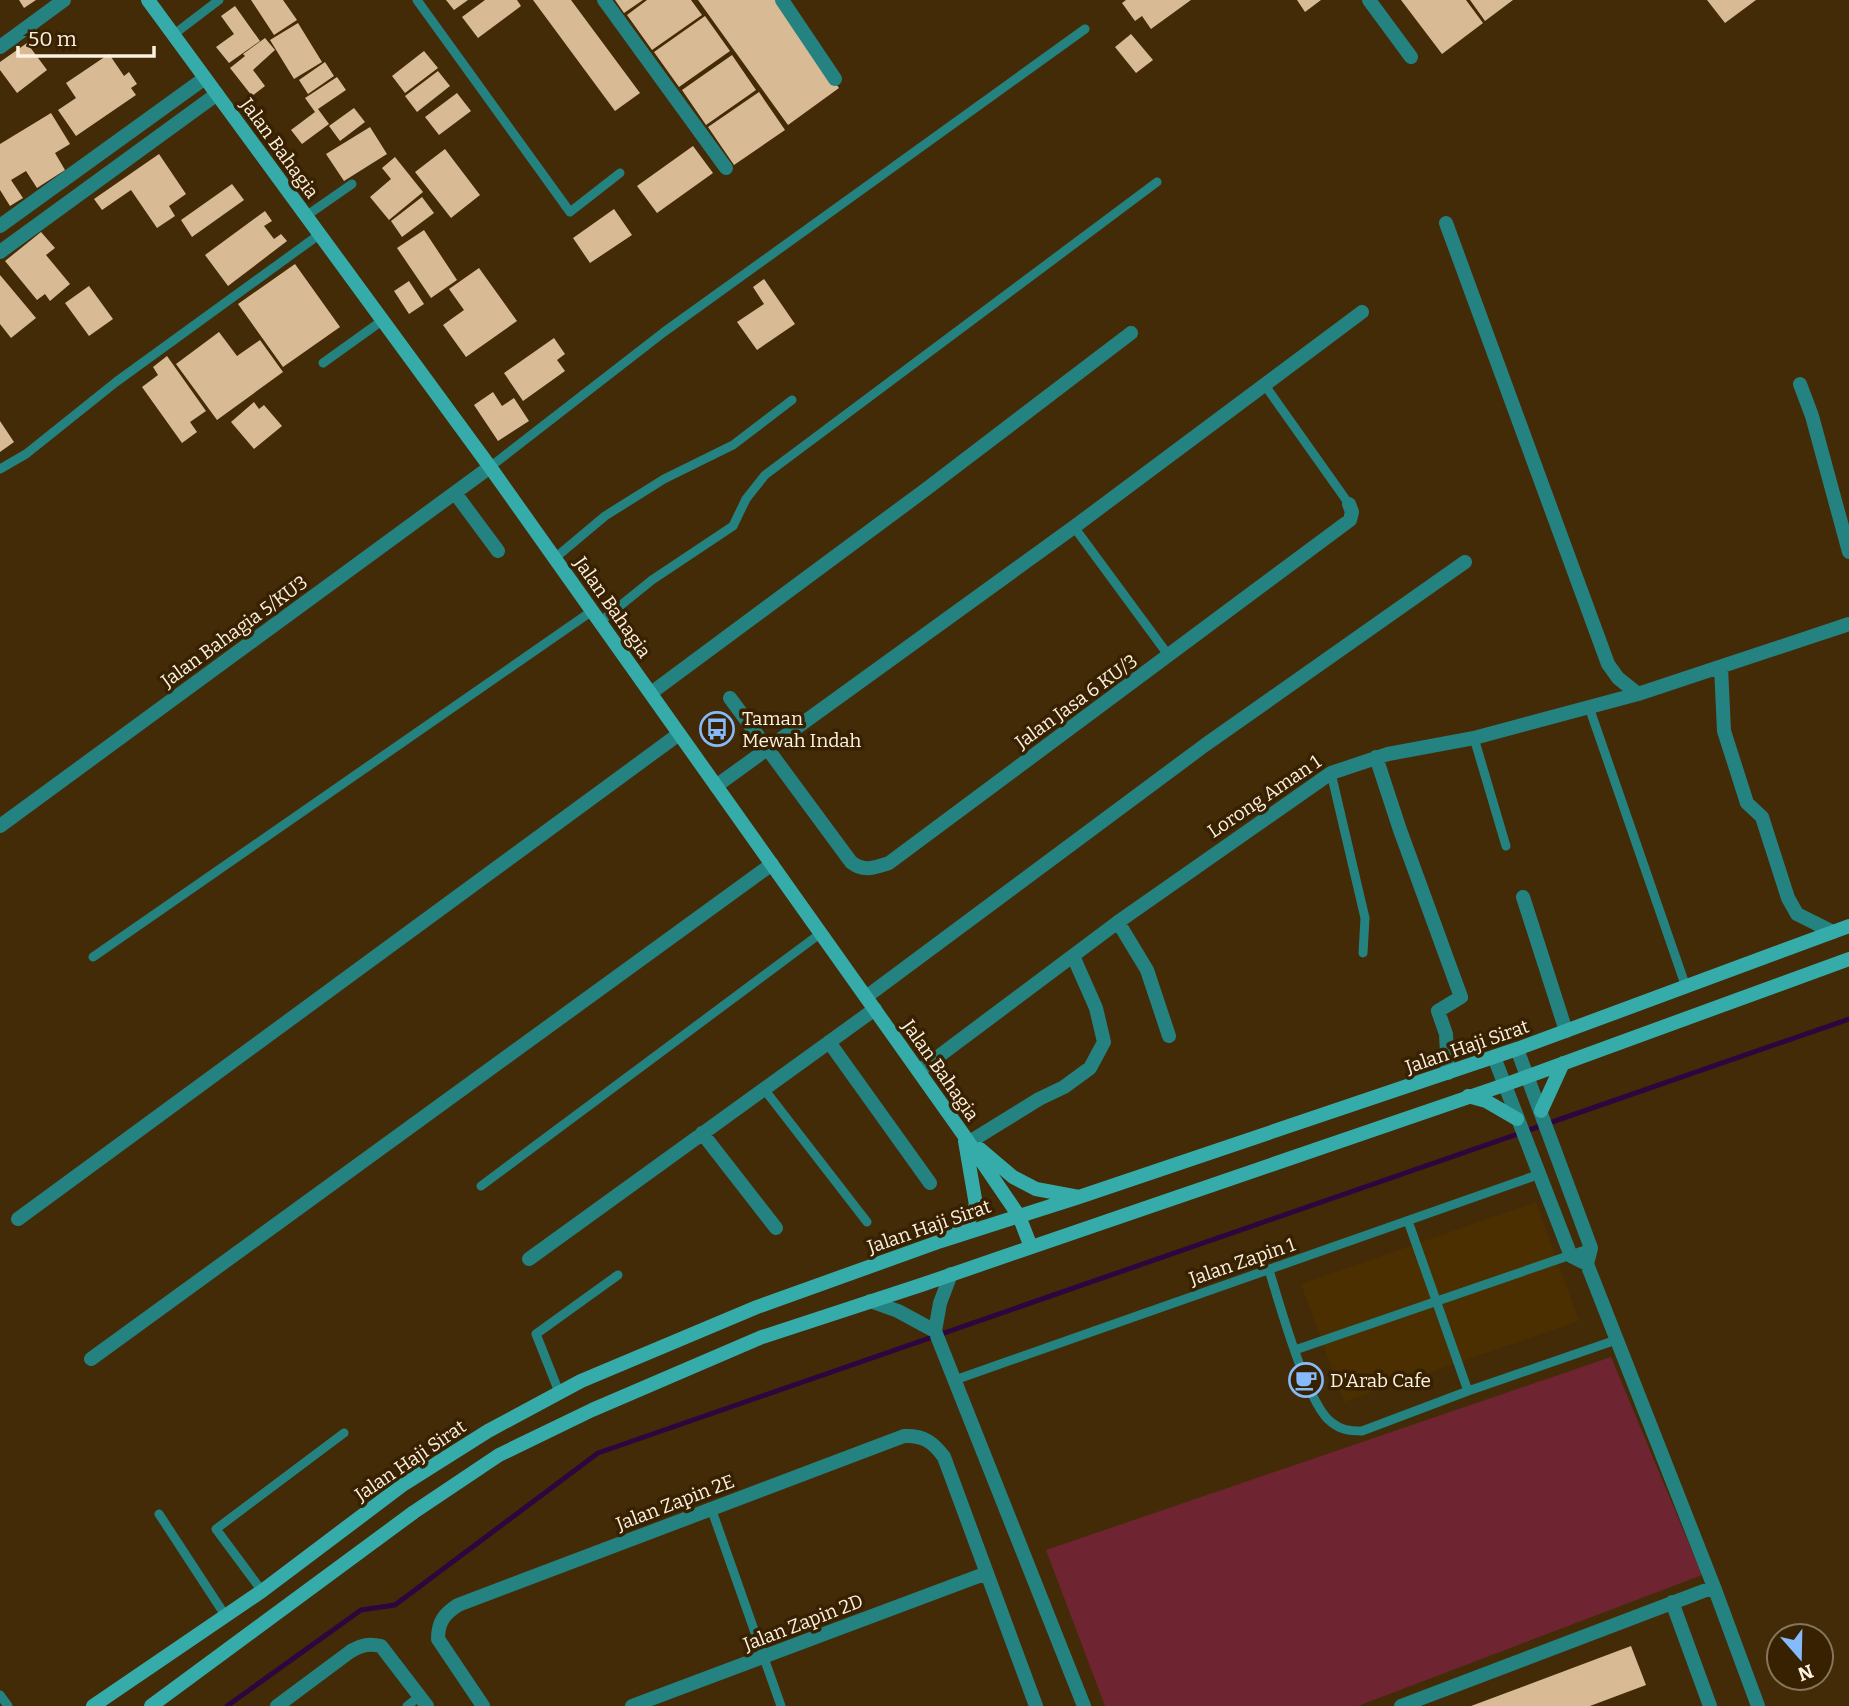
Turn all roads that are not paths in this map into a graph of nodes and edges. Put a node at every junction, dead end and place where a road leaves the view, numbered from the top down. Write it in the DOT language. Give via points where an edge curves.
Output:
graph roads {
  1 [pos="64,0"];
  2 [pos="148,0"];
  3 [pos="219,0"];
  4 [pos="416,0"];
  5 [pos="604,0"];
  6 [pos="782,0"];
  7 [pos="1369,0"];
  8 [pos="1085,29"];
  9 [pos="173,35"];
  10 [pos="0,47"];
  11 [pos="1411,57"];
  12 [pos="205,78"];
  13 [pos="835,79"];
  14 [pos="217,94"];
  15 [pos="726,168"];
  16 [pos="620,173"];
  17 [pos="1157,182"];
  18 [pos="352,184"];
  19 [pos="306,216"];
  20 [pos="1446,223"];
  21 [pos="0,226"];
  22 [pos="320,234"];
  23 [pos="0,252"];
  24 [pos="1362,312"];
  25 [pos="383,320"];
  26 [pos="1131,333"];
  27 [pos="323,363"];
  28 [pos="1264,384"];
  29 [pos="1800,384"];
  30 [pos="792,400"];
  31 [pos="490,467"];
  32 [pos="0,469"];
  33 [pos="455,493"];
  34 [pos="1349,504"];
  35 [pos="1074,527"];
  36 [pos="498,551"];
  37 [pos="1849,552"];
  38 [pos="555,558"];
  39 [pos="1465,562"];
  40 [pos="596,616"];
  41 [pos="1849,624"];
  42 [pos="1169,656"];
  43 [pos="1721,667"];
  44 [pos="651,693"];
  45 [pos="1638,694"];
  46 [pos="730,698"];
  47 [pos="1589,706"];
  48 [pos="679,734"];
  49 [pos="1474,738"];
  50 [pos="766,748"];
  51 [pos="1376,757"];
  52 [pos="1331,773"];
  53 [pos="716,786"];
  54 [pos="0,826"];
  55 [pos="1506,846"];
  56 [pos="772,864"];
  57 [pos="1523,897"];
  58 [pos="1118,922"];
  59 [pos="1849,926"];
  60 [pos="1833,932"];
  61 [pos="821,933"];
  62 [pos="1363,953"];
  63 [pos="93,957"];
  64 [pos="1073,957"];
  65 [pos="1849,959"];
  66 [pos="1686,987"];
  67 [pos="871,1003"];
  68 [pos="1566,1031"];
  69 [pos="1169,1036"];
  70 [pos="830,1042"];
  71 [pos="1517,1049"];
  72 [pos="1494,1057"];
  73 [pos="1563,1063"];
  74 [pos="919,1071"];
  75 [pos="1448,1073"];
  76 [pos="1527,1076"];
  77 [pos="1504,1084"];
  78 [pos="764,1089"];
  79 [pos="1468,1096"];
  80 [pos="1541,1113"];
  81 [pos="1518,1122"];
  82 [pos="702,1133"];
  83 [pos="967,1137"];
  84 [pos="1540,1174"];
  85 [pos="930,1183"];
  86 [pos="481,1185"];
  87 [pos="1079,1197"];
  88 [pos="1019,1216"];
  89 [pos="18,1219"];
  90 [pos="1408,1221"];
  91 [pos="867,1222"];
  92 [pos="776,1228"];
  93 [pos="941,1241"];
  94 [pos="1031,1247"];
  95 [pos="1591,1248"];
  96 [pos="1571,1256"];
  97 [pos="529,1259"];
  98 [pos="1587,1264"];
  99 [pos="1269,1270"];
  100 [pos="951,1274"];
  101 [pos="618,1275"];
  102 [pos="870,1301"];
  103 [pos="1436,1302"];
  104 [pos="936,1331"];
  105 [pos="1616,1340"];
  106 [pos="1295,1350"];
  107 [pos="91,1359"];
  108 [pos="955,1380"];
  109 [pos="1468,1391"];
  110 [pos="559,1392"];
  111 [pos="344,1433"];
  112 [pos="711,1508"];
  113 [pos="159,1514"];
  114 [pos="987,1573"];
  115 [pos="1714,1587"];
  116 [pos="262,1591"];
  117 [pos="1672,1602"];
  118 [pos="225,1615"];
  119 [pos="763,1657"];
  120 [pos="0,1695"];
  121 [pos="424,1701"];
  122 [pos="1406,1705"];
  123 [pos="8,1706"];
  124 [pos="93,1706"];
  125 [pos="151,1706"];
  126 [pos="277,1706"];
  127 [pos="407,1706"];
  128 [pos="483,1706"];
  129 [pos="632,1706"];
  130 [pos="781,1706"];
  131 [pos="1036,1706"];
  132 [pos="1084,1706"];
  133 [pos="1710,1706"];
  134 [pos="1758,1706"];
  1 -- 10 [label="street"];
  2 -- 9 [label="main road, Jalan Bahagia"];
  3 -- 9 [label="lane"];
  4 -- 16 [label="lane" via="570,212"];
  5 -- 15 [label="street"];
  6 -- 13 [label="street"];
  7 -- 11 [label="street"];
  8 -- 31 [label="lane" via="664,332"];
  9 -- 12 [label="main road, Jalan Bahagia"];
  12 -- 14 [label="main road, Jalan Bahagia"];
  12 -- 21 [label="street"];
  14 -- 19 [label="main road, Jalan Bahagia"];
  14 -- 23 [label="street"];
  17 -- 40 [label="lane" via="765,475 733,526"];
  18 -- 19 [label="lane"];
  19 -- 22 [label="main road, Jalan Bahagia"];
  20 -- 45 [label="street" via="1608,664"];
  22 -- 25 [label="main road, Jalan Bahagia"];
  22 -- 32 [label="lane"];
  24 -- 28 [label="street"];
  25 -- 27 [label="lane"];
  25 -- 31 [label="main road, Jalan Bahagia"];
  26 -- 44 [label="street"];
  28 -- 34 [label="lane, Jalan Jasa 6 KU/3"];
  28 -- 35 [label="street"];
  29 -- 37 [label="street"];
  30 -- 38 [label="lane" via="733,444 605,516"];
  31 -- 33 [label="street, Jalan Bahagia 5/KU3"];
  31 -- 38 [label="main road, Jalan Bahagia"];
  33 -- 36 [label="street"];
  33 -- 54 [label="street, Jalan Bahagia 5/KU3"];
  34 -- 42 [label="street, Jalan Jasa 6 KU/3" via="1350,520"];
  35 -- 42 [label="lane"];
  35 -- 50 [label="street"];
  38 -- 40 [label="main road, Jalan Bahagia"];
  39 -- 67 [label="street" via="1205,745"];
  40 -- 44 [label="main road, Jalan Bahagia"];
  40 -- 63 [label="lane"];
  41 -- 43 [label="street, Lorong Aman 1"];
  42 -- 50 [label="street, Jalan Jasa 6 KU/3" via="889,863 874,868 859,868 850,862"];
  43 -- 45 [label="street, Lorong Aman 1"];
  43 -- 60 [label="street" via="1724,731 1747,803 1762,817 1797,914"];
  44 -- 48 [label="main road, Jalan Bahagia"];
  45 -- 47 [label="street, Lorong Aman 1"];
  46 -- 50 [label="street, Jalan Jasa 6 KU/3"];
  47 -- 49 [label="street, Lorong Aman 1"];
  47 -- 66 [label="lane"];
  48 -- 53 [label="main road, Jalan Bahagia"];
  48 -- 89 [label="street"];
  49 -- 51 [label="street, Lorong Aman 1"];
  49 -- 55 [label="lane"];
  50 -- 53 [label="street"];
  51 -- 52 [label="street, Lorong Aman 1"];
  51 -- 75 [label="street" via="1461,997 1438,1012 1446,1034"];
  52 -- 58 [label="street, Lorong Aman 1"];
  52 -- 62 [label="lane" via="1365,918"];
  53 -- 56 [label="main road, Jalan Bahagia"];
  56 -- 61 [label="main road, Jalan Bahagia"];
  56 -- 107 [label="street"];
  57 -- 68 [label="street"];
  58 -- 64 [label="street, Lorong Aman 1"];
  58 -- 69 [label="street" via="1147,970"];
  59 -- 60 [label="main road, Jalan Haji Sirat"];
  60 -- 66 [label="main road, Jalan Haji Sirat"];
  61 -- 67 [label="main road, Jalan Bahagia"];
  61 -- 86 [label="lane"];
  64 -- 74 [label="street, Lorong Aman 1"];
  64 -- 83 [label="street" via="1096,1008 1104,1042 1090,1068 1064,1087"];
  65 -- 73 [label="main road"];
  66 -- 68 [label="main road, Jalan Haji Sirat"];
  67 -- 70 [label="street"];
  67 -- 74 [label="main road, Jalan Bahagia"];
  68 -- 71 [label="main road, Jalan Haji Sirat"];
  70 -- 78 [label="street"];
  70 -- 85 [label="street"];
  71 -- 72 [label="main road, Jalan Haji Sirat"];
  71 -- 76 [label="street"];
  72 -- 75 [label="main road, Jalan Haji Sirat"];
  72 -- 77 [label="street"];
  73 -- 76 [label="main road"];
  73 -- 80 [label="main road"];
  74 -- 83 [label="main road, Jalan Bahagia"];
  75 -- 87 [label="main road, Jalan Haji Sirat"];
  76 -- 77 [label="main road"];
  76 -- 80 [label="street"];
  77 -- 79 [label="main road"];
  77 -- 81 [label="street"];
  78 -- 82 [label="street"];
  78 -- 91 [label="lane"];
  79 -- 81 [label="main road" via="1486,1101"];
  79 -- 94 [label="main road"];
  80 -- 95 [label="street"];
  81 -- 84 [label="street"];
  82 -- 92 [label="street"];
  82 -- 97 [label="street"];
  83 -- 87 [label="main road" via="1013,1177 1036,1189"];
  83 -- 88 [label="main road, Jalan Bahagia"];
  83 -- 93 [label="main road" via="976,1205 968,1222"];
  84 -- 90 [label="lane, Jalan Zapin 1"];
  84 -- 96 [label="street"];
  87 -- 88 [label="main road, Jalan Haji Sirat"];
  88 -- 93 [label="main road, Jalan Haji Sirat"];
  88 -- 94 [label="main road, Jalan Bahagia"];
  90 -- 99 [label="lane, Jalan Zapin 1"];
  90 -- 103 [label="lane"];
  93 -- 110 [label="main road, Jalan Haji Sirat" via="757,1307"];
  94 -- 100 [label="main road"];
  95 -- 96 [label="lane"];
  95 -- 98 [label="street"];
  96 -- 98 [label="street"];
  96 -- 103 [label="lane"];
  98 -- 105 [label="street"];
  99 -- 106 [label="lane"];
  99 -- 108 [label="lane, Jalan Zapin 1"];
  100 -- 102 [label="main road"];
  100 -- 104 [label="street"];
  101 -- 110 [label="lane" via="537,1334"];
  102 -- 104 [label="street"];
  102 -- 125 [label="main road" via="750,1342 592,1409 499,1455"];
  103 -- 106 [label="lane"];
  103 -- 109 [label="lane"];
  104 -- 108 [label="street"];
  105 -- 109 [label="lane"];
  105 -- 115 [label="street"];
  106 -- 109 [label="lane" via="1316,1403 1329,1421 1345,1430 1362,1431"];
  108 -- 132 [label="street"];
  110 -- 116 [label="main road, Jalan Haji Sirat" via="488,1430 404,1484"];
  111 -- 116 [label="lane" via="216,1529"];
  112 -- 114 [label="street, Jalan Zapin 2E" via="915,1435 936,1446 944,1457"];
  112 -- 119 [label="lane"];
  112 -- 128 [label="street, Jalan Zapin 2E" via="458,1605 442,1618 438,1639"];
  113 -- 118 [label="lane"];
  114 -- 119 [label="street, Jalan Zapin 2D"];
  114 -- 131 [label="street"];
  115 -- 117 [label="street"];
  115 -- 134 [label="street"];
  116 -- 118 [label="main road, Jalan Haji Sirat"];
  117 -- 122 [label="street"];
  117 -- 133 [label="street"];
  118 -- 124 [label="main road, Jalan Haji Sirat"];
  119 -- 129 [label="street, Jalan Zapin 2D"];
  119 -- 130 [label="lane"];
  120 -- 123 [label="lane"];
  121 -- 126 [label="street" via="381,1646 372,1644 351,1651"];
  121 -- 127 [label="lane"];
}
